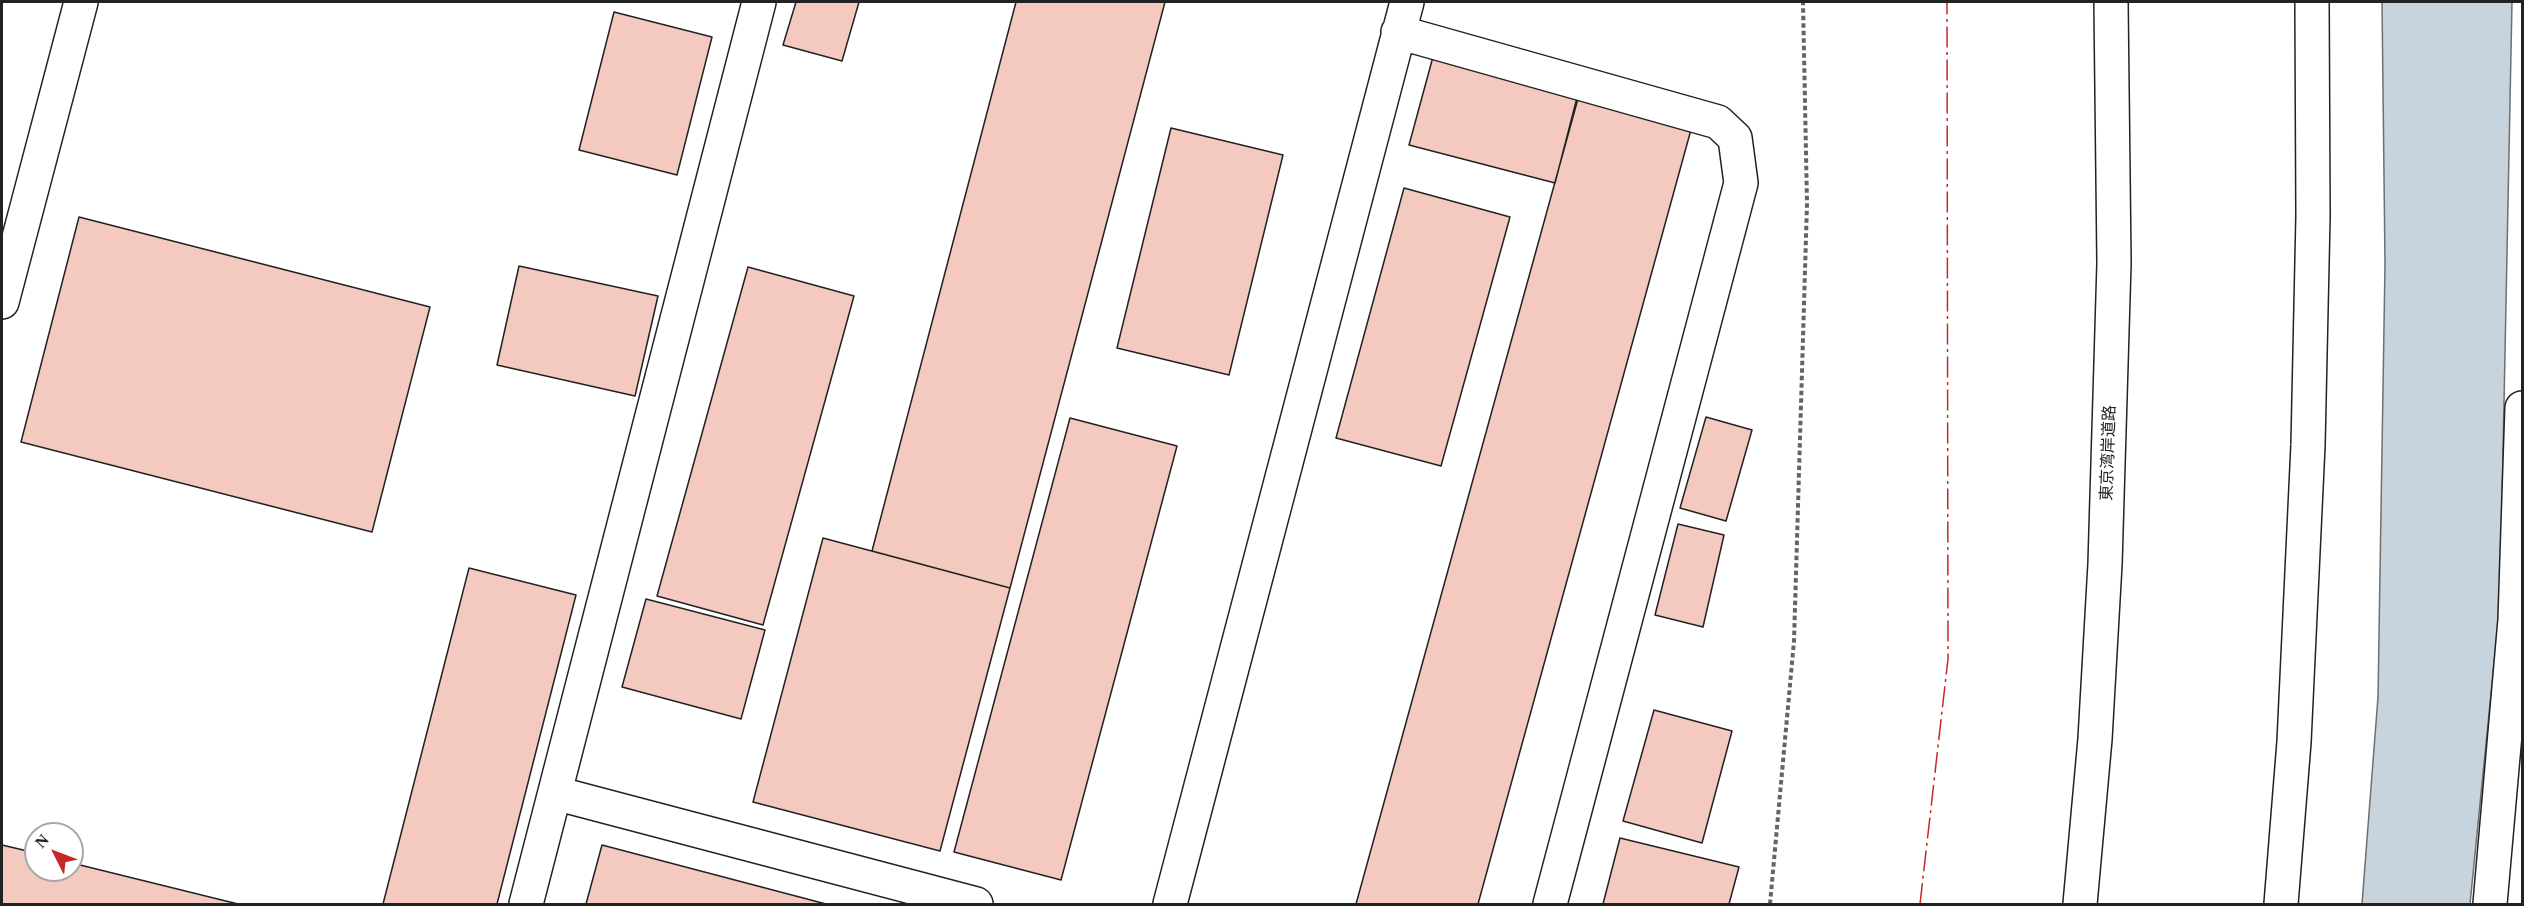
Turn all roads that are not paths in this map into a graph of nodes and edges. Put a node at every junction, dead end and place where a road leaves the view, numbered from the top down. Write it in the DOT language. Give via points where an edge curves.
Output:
graph roads {
  1 [pos="81,2"];
  2 [pos="759,2"];
  3 [pos="2111,2"];
  4 [pos="2312,2"];
  5 [pos="1402,17"];
  6 [pos="2,302"];
  7 [pos="2522,424"];
  8 [pos="555,793"];
  9 [pos="526,904"];
  10 [pos="976,904"];
  11 [pos="1170,904"];
  12 [pos="1550,904"];
  13 [pos="2080,904"];
  14 [pos="2281,904"];
  15 [pos="2490,904"];
  1 -- 6 [label="main road"];
  2 -- 8 [label="main road"];
  3 -- 13 [label="main road, 東京湾岸道路" via="2114,262 2105,564"];
  4 -- 14 [label="main road" via="2308,445 2294,742"];
  5 -- 11 [label="main road"];
  5 -- 12 [label="main road" via="1718,122 1735,138 1741,183"];
  7 -- 15 [label="main road" via="2515,620"];
  8 -- 9 [label="main road"];
  8 -- 10 [label="main road"];
}
